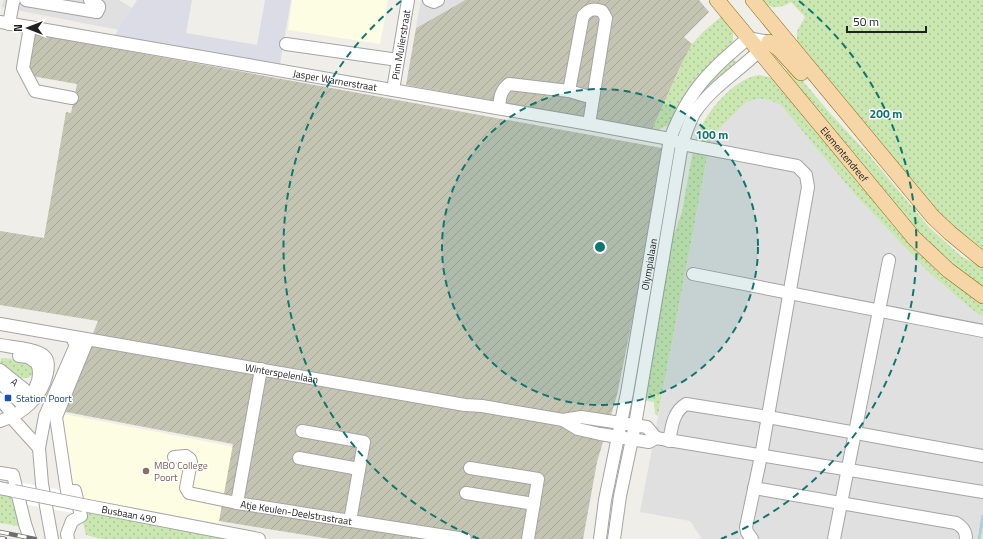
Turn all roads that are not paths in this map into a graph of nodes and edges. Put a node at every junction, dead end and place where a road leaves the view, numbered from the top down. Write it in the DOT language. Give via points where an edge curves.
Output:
graph roads {
  1 [pos="14,0"];
  2 [pos="26,0"];
  3 [pos="90,0"];
  4 [pos="408,0"];
  5 [pos="429,0"];
  6 [pos="438,0"];
  7 [pos="717,0"];
  8 [pos="753,0"];
  9 [pos="5,23"];
  10 [pos="774,25"];
  11 [pos="30,27"];
  12 [pos="748,38"];
  13 [pos="286,44"];
  14 [pos="764,46"];
  15 [pos="398,60"];
  16 [pos="393,90"];
  17 [pos="569,92"];
  18 [pos="72,98"];
  19 [pos="593,98"];
  20 [pos="499,108"];
  21 [pos="589,124"];
  22 [pos="670,139"];
  23 [pos="869,140"];
  24 [pos="682,144"];
  25 [pos="890,260"];
  26 [pos="983,260"];
  27 [pos="693,274"];
  28 [pos="789,293"];
  29 [pos="983,296"];
  30 [pos="880,310"];
  31 [pos="0,324"];
  32 [pos="0,329"];
  33 [pos="983,331"];
  34 [pos="78,340"];
  35 [pos="0,345"];
  36 [pos="0,352"];
  37 [pos="0,370"];
  38 [pos="261,370"];
  39 [pos="0,382"];
  40 [pos="30,394"];
  41 [pos="0,399"];
  42 [pos="21,403"];
  43 [pos="5,416"];
  44 [pos="768,417"];
  45 [pos="563,420"];
  46 [pos="620,423"];
  47 [pos="635,425"];
  48 [pos="302,431"];
  49 [pos="856,433"];
  50 [pos="618,437"];
  51 [pos="656,438"];
  52 [pos="632,440"];
  53 [pos="669,440"];
  54 [pos="39,448"];
  55 [pos="761,456"];
  56 [pos="983,456"];
  57 [pos="174,457"];
  58 [pos="299,458"];
  59 [pos="470,468"];
  60 [pos="359,469"];
  61 [pos="848,470"];
  62 [pos="0,472"];
  63 [pos="0,488"];
  64 [pos="754,488"];
  65 [pos="983,492"];
  66 [pos="466,493"];
  67 [pos="237,503"];
  68 [pos="842,503"];
  69 [pos="534,504"];
  70 [pos="48,517"];
  71 [pos="350,521"];
  72 [pos="69,533"];
  73 [pos="30,539"];
  74 [pos="52,539"];
  75 [pos="259,539"];
  76 [pos="465,539"];
  77 [pos="528,539"];
  78 [pos="600,539"];
  79 [pos="614,539"];
  80 [pos="752,539"];
  81 [pos="834,539"];
  82 [pos="966,539"];
  1 -- 9 [label="street"];
  2 -- 3 [label="street" via="97,12 99,6"];
  4 -- 15 [label="street, Pim Mulierstraat"];
  5 -- 6 [label="street"];
  7 -- 12 [label="main road, Elementendreef"];
  8 -- 10 [label="main road, Elementendreef"];
  9 -- 11 [label="street, Jasper Warnerstraat"];
  10 -- 14 [label="street" via="773,32"];
  10 -- 23 [label="main road, Elementendreef"];
  11 -- 16 [label="street, Jasper Warnerstraat"];
  11 -- 18 [label="street" via="23,68 35,91"];
  12 -- 14 [label="main road, Elementendreef"];
  12 -- 22 [label="street, Olympialaan" via="702,82 674,127"];
  13 -- 15 [label="street"];
  14 -- 23 [label="main road, Elementendreef" via="783,52 824,100"];
  14 -- 24 [label="street, Olympialaan" via="714,89 695,113"];
  14 -- 29 [label="main road, Elementendreef" via="914,238 948,270"];
  15 -- 16 [label="street, Pim Mulierstraat"];
  16 -- 20 [label="street, Jasper Warnerstraat"];
  17 -- 19 [label="street"];
  17 -- 19 [label="street" via="583,16 587,11 595,9 602,11 606,18"];
  17 -- 20 [label="street" via="509,84 500,95"];
  19 -- 21 [label="street"];
  20 -- 21 [label="street, Jasper Warnerstraat"];
  21 -- 22 [label="street, Jasper Warnerstraat"];
  22 -- 24 [label="street, Jasper Warnerstraat"];
  22 -- 46 [label="street, Olympialaan"];
  23 -- 26 [label="main road, Elementendreef" via="933,217"];
  24 -- 28 [label="street, Jasper Warnerstraat" via="797,166 806,175 808,187"];
  24 -- 47 [label="street, Olympialaan"];
  25 -- 30 [label="street"];
  27 -- 28 [label="street"];
  28 -- 30 [label="street"];
  28 -- 44 [label="street, Jasper Warnerstraat"];
  30 -- 33 [label="street"];
  30 -- 49 [label="street"];
  31 -- 34 [label="street, Winterspelenlaan"];
  32 -- 34 [label="street"];
  34 -- 38 [label="street, Winterspelenlaan"];
  34 -- 54 [label="street" via="45,416"];
  34 -- 72 [label="street" via="86,344 56,417 67,491 75,491 81,516 72,520"];
  35 -- 43 [label="street" via="39,352 48,363 39,393 26,408"];
  36 -- 40 [label="street" via="28,357 37,363 38,380"];
  37 -- 40 [label="street, A"];
  38 -- 45 [label="street, Winterspelenlaan"];
  38 -- 67 [label="street, Atje Keulen-Deelstrastraat"];
  39 -- 42 [label="street"];
  40 -- 42 [label="street"];
  41 -- 43 [label="street"];
  42 -- 43 [label="street"];
  43 -- 54 [label="street"];
  44 -- 49 [label="street"];
  44 -- 53 [label="street" via="686,404 677,412"];
  44 -- 55 [label="street, Jasper Warnerstraat"];
  45 -- 46 [label="street, Winterspelenlaan" via="581,417"];
  45 -- 50 [label="street, Winterspelenlaan" via="578,429"];
  46 -- 47 [label="street, Winterspelenlaan"];
  46 -- 50 [label="street, Olympialaan"];
  47 -- 51 [label="street, Winterspelenlaan" via="647,427"];
  47 -- 52 [label="street, Olympialaan"];
  48 -- 60 [label="street" via="364,442"];
  49 -- 56 [label="street"];
  49 -- 61 [label="street"];
  50 -- 52 [label="street, Winterspelenlaan"];
  50 -- 78 [label="street, Olympialaan"];
  51 -- 52 [label="street, Winterspelenlaan" via="649,442"];
  51 -- 53 [label="street"];
  52 -- 79 [label="street, Olympialaan"];
  53 -- 55 [label="street"];
  54 -- 70 [label="street"];
  55 -- 61 [label="street"];
  55 -- 64 [label="street, Jasper Warnerstraat"];
  57 -- 67 [label="street" via="186,456 190,459 183,484 191,495"];
  58 -- 60 [label="street"];
  59 -- 69 [label="street" via="538,479"];
  60 -- 71 [label="street"];
  61 -- 65 [label="street"];
  61 -- 68 [label="street"];
  62 -- 73 [label="street" via="13,475"];
  63 -- 75 [label="street, Busbaan 490, bridge"];
  64 -- 68 [label="street"];
  64 -- 80 [label="street, Jasper Warnerstraat" via="746,527"];
  66 -- 69 [label="street"];
  67 -- 71 [label="street, Atje Keulen-Deelstrastraat"];
  68 -- 81 [label="street"];
  68 -- 82 [label="street" via="956,523 966,533"];
  69 -- 77 [label="street"];
  70 -- 72 [label="street"];
  70 -- 74 [label="street"];
  71 -- 76 [label="street, Atje Keulen-Deelstrastraat"];
}
